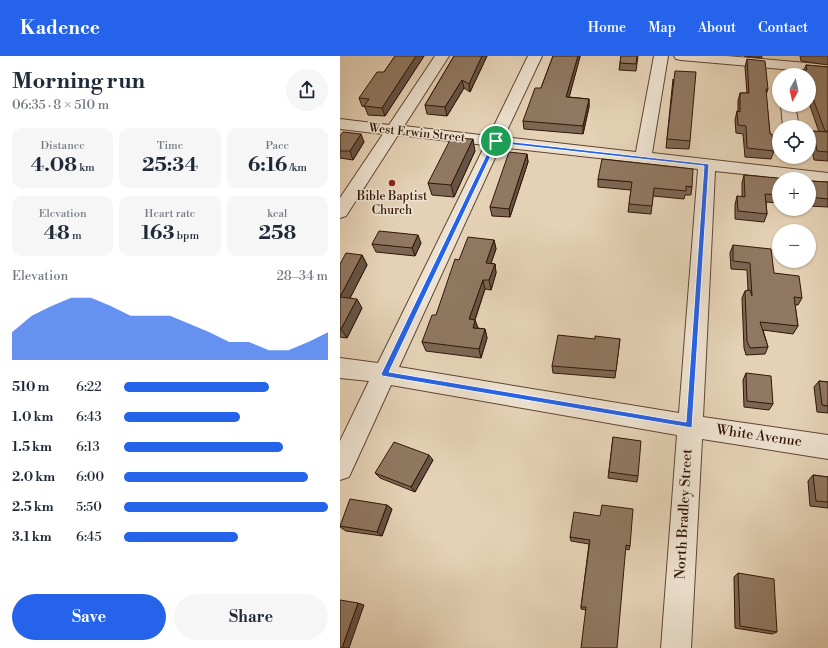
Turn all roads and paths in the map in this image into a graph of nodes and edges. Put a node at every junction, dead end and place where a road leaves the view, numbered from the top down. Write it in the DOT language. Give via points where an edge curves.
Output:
graph roads {
  1 [pos="442,56"];
  2 [pos="535,56"];
  3 [pos="661,56"];
  4 [pos="681,56"];
  5 [pos="784,65"];
  6 [pos="828,69"];
  7 [pos="340,124"];
  8 [pos="393,130"];
  9 [pos="496,141"];
  10 [pos="643,157"];
  11 [pos="707,165"];
  12 [pos="776,172"];
  13 [pos="816,176"];
  14 [pos="828,178"];
  15 [pos="340,212"];
  16 [pos="340,368"];
  17 [pos="385,374"];
  18 [pos="689,426"];
  19 [pos="828,447"];
  20 [pos="340,468"];
  21 [pos="676,648"];
  1 -- 8 [label="street"];
  2 -- 9 [label="street"];
  3 -- 10 [label="street"];
  4 -- 5 [label="street"];
  5 -- 6 [label="street"];
  7 -- 8 [label="street, West Erwin Street"];
  8 -- 9 [label="street, West Erwin Street"];
  8 -- 15 [label="street"];
  9 -- 10 [label="street, West Erwin Street"];
  9 -- 17 [label="street"];
  10 -- 11 [label="street, West Erwin Street"];
  11 -- 12 [label="street, West Erwin Street"];
  11 -- 18 [label="street, North Bradley Street"];
  13 -- 14 [label="street, West Erwin Street"];
  16 -- 17 [label="street, White Avenue"];
  17 -- 18 [label="street, White Avenue"];
  17 -- 20 [label="street"];
  18 -- 19 [label="street, White Avenue"];
  18 -- 21 [label="street, North Bradley Street"];
}
